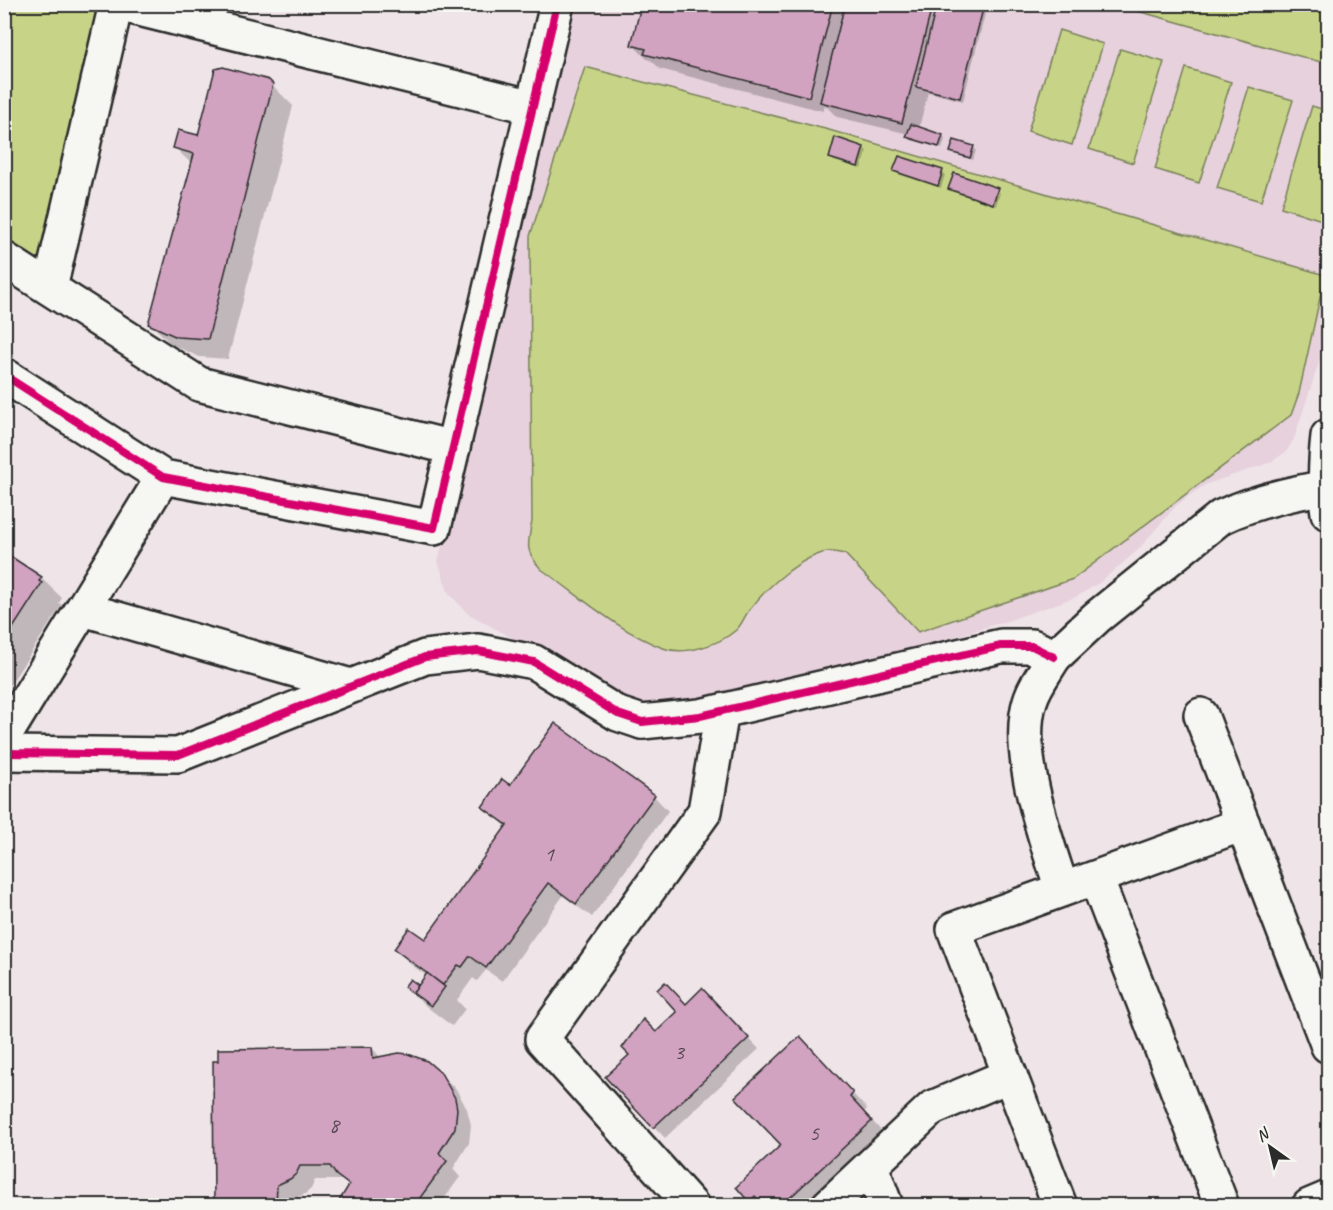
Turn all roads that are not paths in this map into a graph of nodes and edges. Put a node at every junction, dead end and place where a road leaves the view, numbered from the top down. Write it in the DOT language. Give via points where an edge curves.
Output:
graph roads {
  1 [pos="117,4"];
  2 [pos="557,4"];
  3 [pos="533,107"];
  4 [pos="4,259"];
  5 [pos="50,288"];
  6 [pos="4,375"];
  7 [pos="1329,436"];
  8 [pos="453,448"];
  9 [pos="163,477"];
  10 [pos="1327,496"];
  11 [pos="83,609"];
  12 [pos="1054,657"];
  13 [pos="351,686"];
  14 [pos="722,711"];
  15 [pos="1201,715"];
  16 [pos="4,737"];
  17 [pos="4,753"];
  18 [pos="1243,824"];
  19 [pos="1096,878"];
  20 [pos="1062,890"];
  21 [pos="1329,1046"];
  22 [pos="1010,1075"];
  23 [pos="871,1166"];
  24 [pos="1329,1198"];
  25 [pos="692,1206"];
  26 [pos="828,1206"];
  27 [pos="886,1206"];
  28 [pos="1060,1206"];
  29 [pos="1222,1206"];
  30 [pos="1309,1206"];
  1 -- 3 [label="street"];
  1 -- 5 [label="street"];
  2 -- 3 [label="street"];
  3 -- 8 [label="street"];
  4 -- 5 [label="street"];
  5 -- 8 [label="street" via="199,384"];
  6 -- 9 [label="street"];
  7 -- 10 [label="street" via="1325,464"];
  8 -- 9 [label="street" via="434,528"];
  9 -- 11 [label="street"];
  10 -- 12 [label="street" via="1262,501 1221,517 1097,616"];
  11 -- 13 [label="street"];
  11 -- 16 [label="street"];
  12 -- 14 [label="street" via="1032,646 1001,646"];
  12 -- 20 [label="street" via="1030,700 1026,721 1030,777"];
  13 -- 14 [label="street" via="425,657 477,651 534,662 618,714 642,722"];
  13 -- 17 [label="street" via="178,754"];
  14 -- 25 [label="street" via="705,811 542,1039"];
  15 -- 18 [label="street"];
  18 -- 19 [label="street"];
  18 -- 21 [label="street"];
  19 -- 20 [label="street"];
  19 -- 29 [label="street"];
  20 -- 22 [label="street" via="954,929"];
  22 -- 23 [label="street" via="932,1108"];
  22 -- 28 [label="street"];
  23 -- 26 [label="street"];
  23 -- 27 [label="street"];
  24 -- 30 [label="street"];
}
